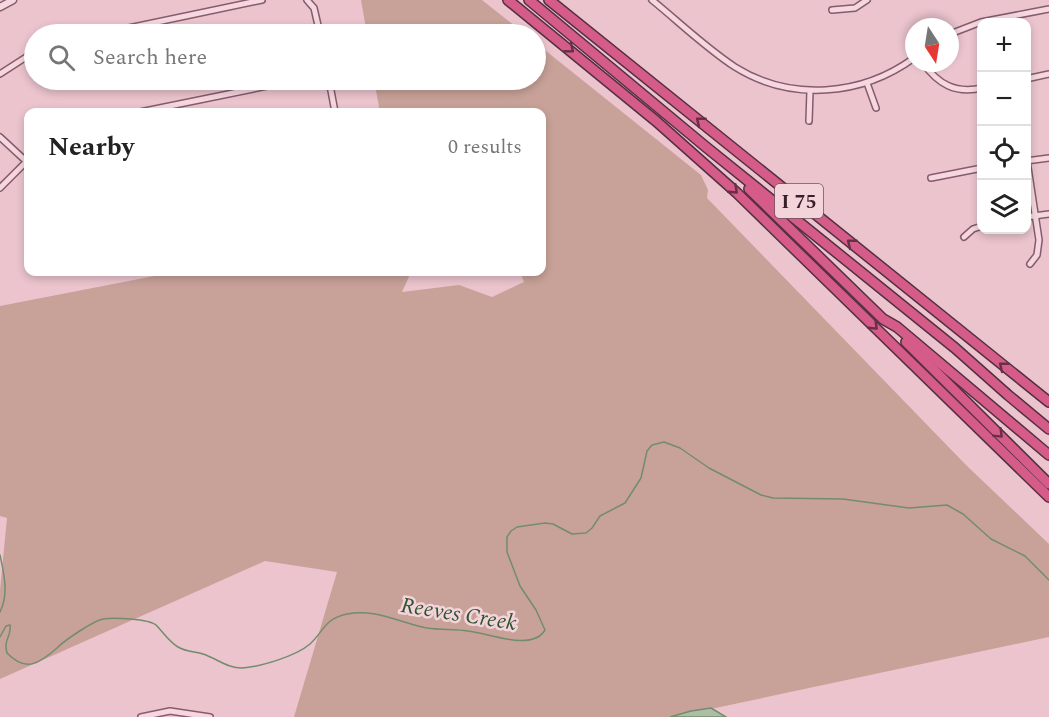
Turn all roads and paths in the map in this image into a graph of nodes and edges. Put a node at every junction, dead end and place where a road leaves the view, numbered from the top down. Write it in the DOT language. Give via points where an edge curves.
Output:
graph roads {
  1 [pos="13,0"];
  2 [pos="262,0"];
  3 [pos="307,0"];
  4 [pos="508,0"];
  5 [pos="528,0"];
  6 [pos="549,0"];
  7 [pos="652,0"];
  8 [pos="867,0"];
  9 [pos="0,7"];
  10 [pos="1049,9"];
  11 [pos="832,10"];
  12 [pos="148,24"];
  13 [pos="318,24"];
  14 [pos="538,24"];
  15 [pos="546,31"];
  16 [pos="959,31"];
  17 [pos="24,58"];
  18 [pos="905,64"];
  19 [pos="929,72"];
  20 [pos="0,74"];
  21 [pos="1049,74"];
  22 [pos="1031,78"];
  23 [pos="867,83"];
  24 [pos="977,88"];
  25 [pos="248,90"];
  26 [pos="331,90"];
  27 [pos="810,91"];
  28 [pos="160,108"];
  29 [pos="335,108"];
  30 [pos="876,108"];
  31 [pos="808,121"];
  32 [pos="0,137"];
  33 [pos="706,147"];
  34 [pos="24,158"];
  35 [pos="1049,158"];
  36 [pos="1031,160"];
  37 [pos="24,166"];
  38 [pos="977,169"];
  39 [pos="931,178"];
  40 [pos="1030,180"];
  41 [pos="0,188"];
  42 [pos="1049,214"];
  43 [pos="1031,216"];
  44 [pos="1036,216"];
  45 [pos="977,228"];
  46 [pos="964,237"];
  47 [pos="1030,264"];
  48 [pos="883,319"];
  49 [pos="957,349"];
  50 [pos="1049,402"];
  51 [pos="1049,420"];
  52 [pos="1049,429"];
  53 [pos="1049,455"];
  54 [pos="1049,484"];
  55 [pos="1049,497"];
  56 [pos="141,717"];
  57 [pos="210,717"];
  1 -- 9 [label="street"];
  2 -- 12 [label="street"];
  3 -- 13 [label="street" via="314,8"];
  4 -- 14 [label="highway, I 75, one-way"];
  5 -- 33 [label="highway"];
  50 -- 6 [label="highway, I 75, one-way"];
  7 -- 27 [label="street" via="735,67 769,82"];
  8 -- 11 [label="street" via="855,8"];
  10 -- 16 [label="street" via="981,22"];
  15 -- 55 [label="highway, I 75, one-way" via="657,121 737,193"];
  17 -- 20 [label="street"];
  18 -- 23 [label="street"];
  19 -- 24 [label="street" via="950,88"];
  21 -- 22 [label="street"];
  23 -- 27 [label="street"];
  23 -- 30 [label="street"];
  25 -- 28 [label="street"];
  26 -- 29 [label="street"];
  27 -- 31 [label="street"];
  32 -- 34 [label="street"];
  33 -- 48 [label="highway"];
  33 -- 49 [label="highway"];
  35 -- 36 [label="street"];
  37 -- 41 [label="street"];
  38 -- 39 [label="street"];
  40 -- 44 [label="street"];
  42 -- 44 [label="street"];
  43 -- 44 [label="street"];
  44 -- 47 [label="street" via="1039,249"];
  45 -- 46 [label="street"];
  48 -- 53 [label="highway"];
  48 -- 54 [label="highway, one-way"];
  49 -- 51 [label="highway"];
  49 -- 52 [label="highway"];
  56 -- 57 [label="street" via="170,711"];
}
